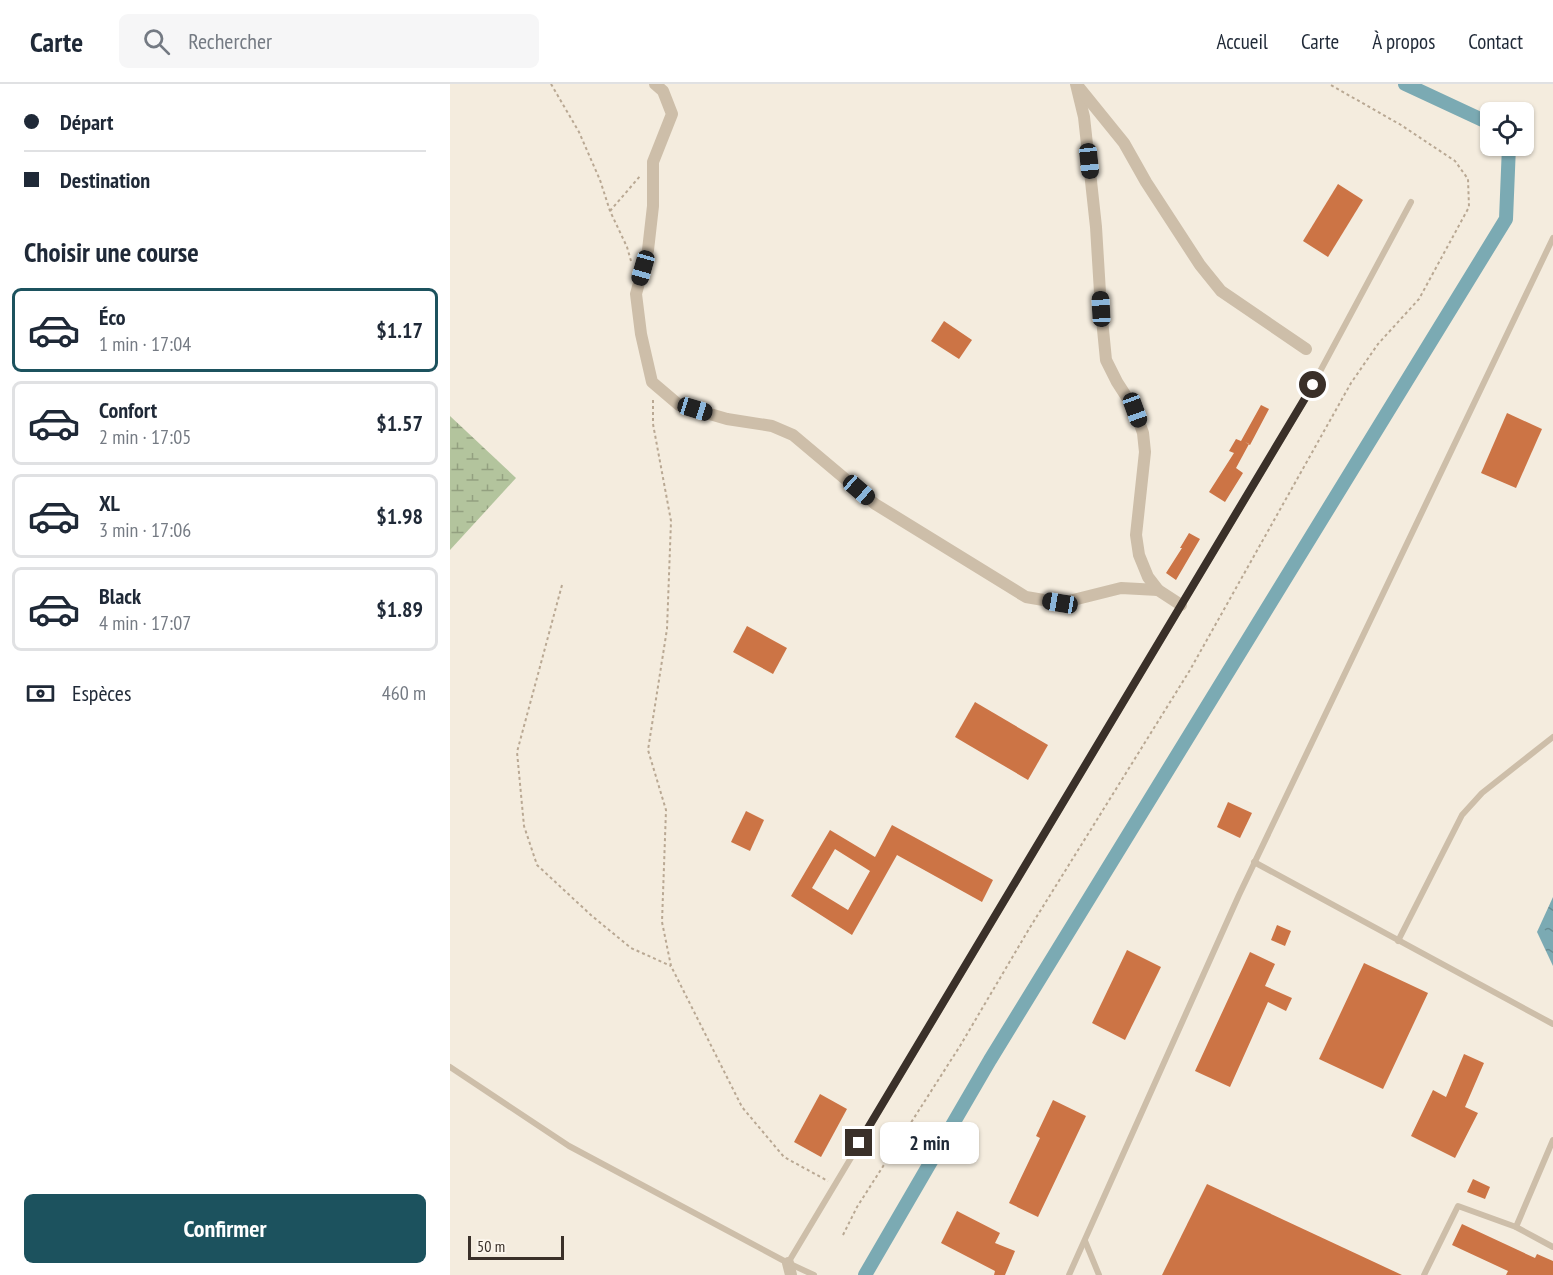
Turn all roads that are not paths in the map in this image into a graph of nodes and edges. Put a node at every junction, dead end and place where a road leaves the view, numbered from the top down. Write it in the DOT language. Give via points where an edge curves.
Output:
graph roads {
  1 [pos="655,84"];
  2 [pos="1076,84"];
  3 [pos="1411,202"];
  4 [pos="1553,238"];
  5 [pos="1306,349"];
  6 [pos="1158,590"];
  7 [pos="1181,605"];
  8 [pos="1553,737"];
  9 [pos="1254,862"];
  10 [pos="1398,941"];
  11 [pos="1553,1024"];
  12 [pos="450,1067"];
  13 [pos="1553,1140"];
  14 [pos="1516,1227"];
  15 [pos="1085,1240"];
  16 [pos="1553,1247"];
  17 [pos="789,1269"];
  18 [pos="814,1275"];
  19 [pos="1069,1275"];
  20 [pos="1099,1275"];
  21 [pos="1424,1275"];
  1 -- 6 [label="street" via="663,91 672,114 653,162 648,250 636,294 652,382 679,405 727,419 772,426 793,435 875,504 1026,597 1060,603 1121,588"];
  2 -- 5 [label="street" via="1124,143 1200,265 1221,291"];
  2 -- 6 [label="street" via="1084,117 1096,227 1106,360 1135,410 1143,433 1145,452 1136,535 1139,555"];
  3 -- 7 [label="lane" via="1302,405"];
  4 -- 9 [label="lane"];
  6 -- 7 [label="street"];
  7 -- 17 [label="lane" via="834,1185"];
  8 -- 10 [label="lane" via="1482,793 1462,814"];
  9 -- 10 [label="lane"];
  9 -- 15 [label="lane"];
  10 -- 11 [label="lane"];
  12 -- 17 [label="lane" via="569,1146"];
  13 -- 14 [label="lane"];
  14 -- 16 [label="lane"];
  14 -- 21 [label="lane" via="1458,1206"];
  15 -- 19 [label="lane"];
  15 -- 20 [label="lane"];
  17 -- 18 [label="lane"];
}
